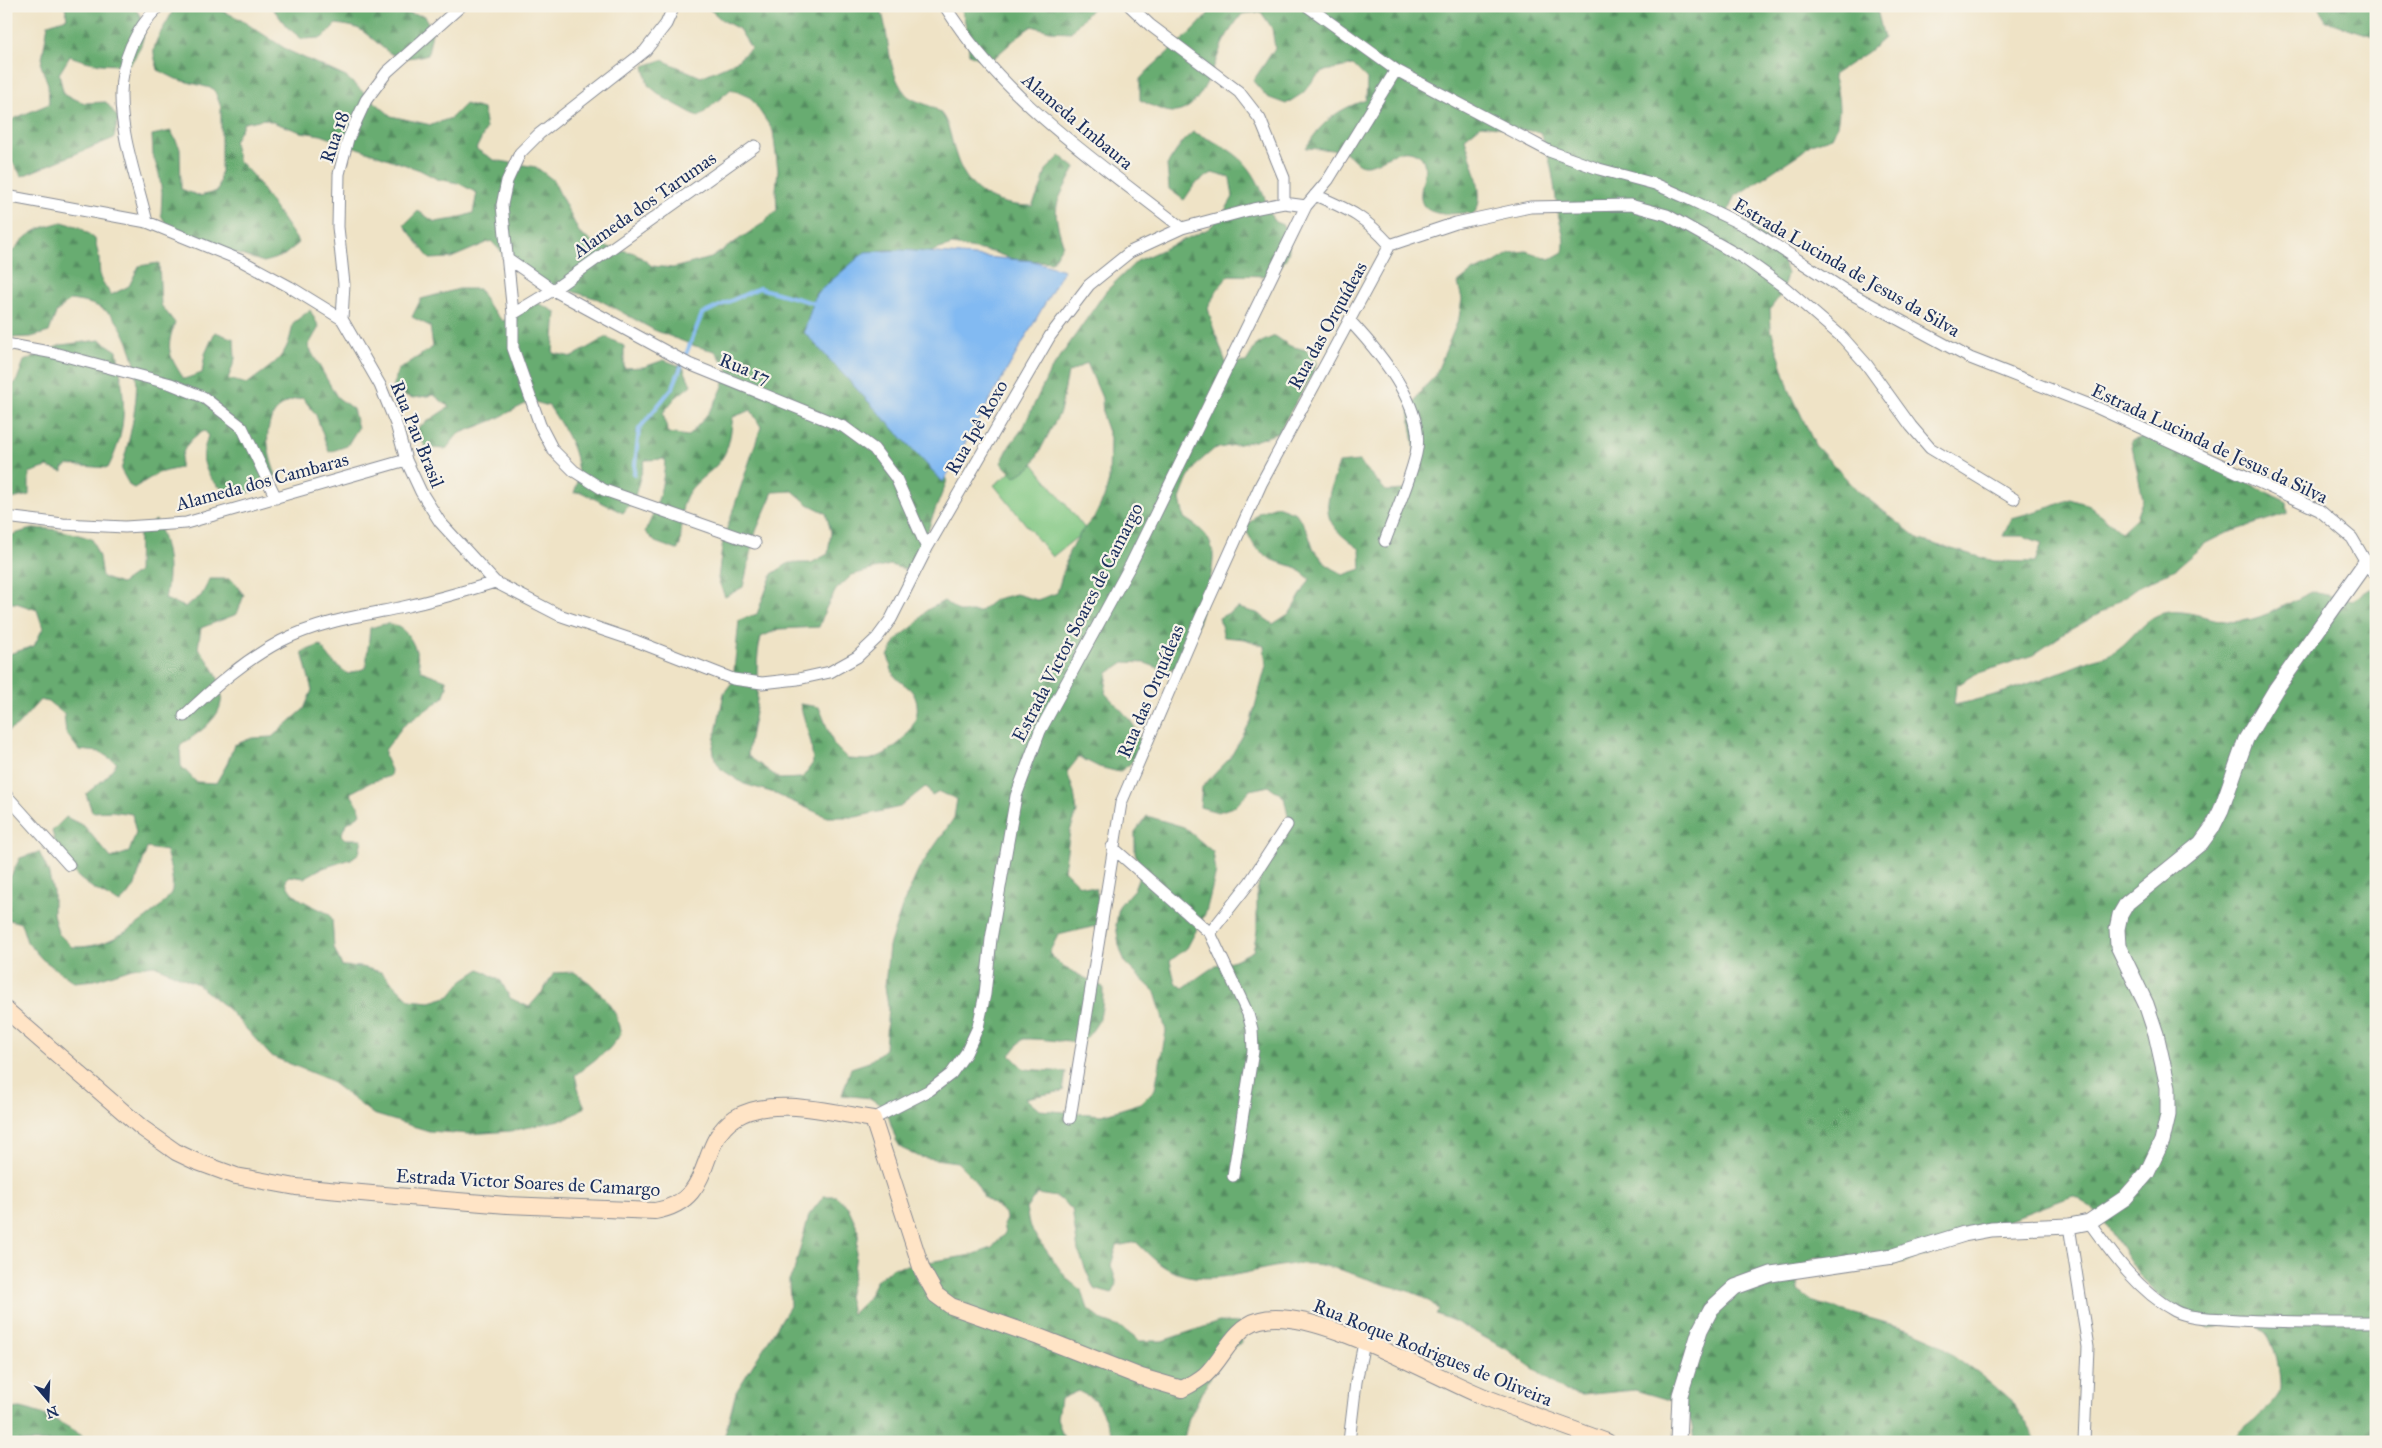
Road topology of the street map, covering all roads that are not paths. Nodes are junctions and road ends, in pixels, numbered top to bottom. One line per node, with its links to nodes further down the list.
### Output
1 (159, 6): 13 (street)
2 (461, 6): 19 (street, Rua 18)
3 (674, 6): 16 (street)
4 (945, 6): 14 (street, Alameda Imbaura)
5 (1130, 6): 11 (street)
6 (1307, 6): 7 (street, Estrada Lucinda de Jesus da Silva)
7 (1396, 70): 9 (street, Estrada Victor Soares de Camargo); 29 (street, Estrada Lucinda de Jesus da Silva)
8 (755, 146): 17 (street, Alameda dos Tarumas)
9 (1315, 195): 12 (street, Estrada Victor Soares de Camargo); 15 (street)
10 (6, 196): 13 (street, Rua Pau Brasil)
11 (1284, 203): 12 (street, Rua Ipê Roxo); 14 (street, Rua Ipê Roxo)
12 (1306, 206): 40 (street, Estrada Victor Soares de Camargo)
13 (147, 222): 19 (street, Rua Pau Brasil)
14 (1182, 228): 28 (street, Rua Ipê Roxo)
15 (1390, 245): 20 (street, Rua das Orquídeas); 24 (street)
16 (507, 258): 17 (street, Rua 17); 18 (street)
17 (553, 290): 18 (street, Alameda dos Tarumas); 28 (street, Rua 17)
18 (513, 314): 27 (street)
19 (342, 319): 22 (street, Rua Pau Brasil)
20 (1350, 321): 26 (street); 35 (street, Rua das Orquídeas)
21 (6, 344): 23 (street)
22 (406, 460): 23 (street, Alameda dos Cambaras); 30 (street, Rua Pau Brasil)
23 (276, 498): 25 (street, Alameda dos Cambaras)
24 (2014, 498)
25 (6, 517)
26 (1385, 541)
27 (755, 543)
28 (927, 548): 31 (street, Rua Ipê Roxo)
29 (2371, 567): 42 (street)
30 (495, 582): 31 (street, Rua Pau Brasil); 32 (street)
31 (830, 672)
32 (184, 716)
33 (6, 795): 36 (street)
34 (1287, 825): 37 (street)
35 (1112, 847): 37 (street); 39 (street, Rua das Orquídeas)
36 (69, 865)
37 (1210, 933): 41 (street)
38 (6, 1010): 40 (main road, Estrada Victor Soares de Camargo)
39 (1070, 1118)
40 (873, 1119): 45 (main road, Rua Roque Rodrigues de Oliveira)
41 (1233, 1176)
42 (2089, 1222): 43 (street); 44 (street)
43 (2069, 1226): 48 (street); 49 (street)
44 (2376, 1322)
45 (1364, 1343): 46 (street); 47 (main road, Rua Roque Rodrigues de Oliveira)
46 (1349, 1442)
47 (1607, 1442)
48 (1678, 1442)
49 (2084, 1442)

